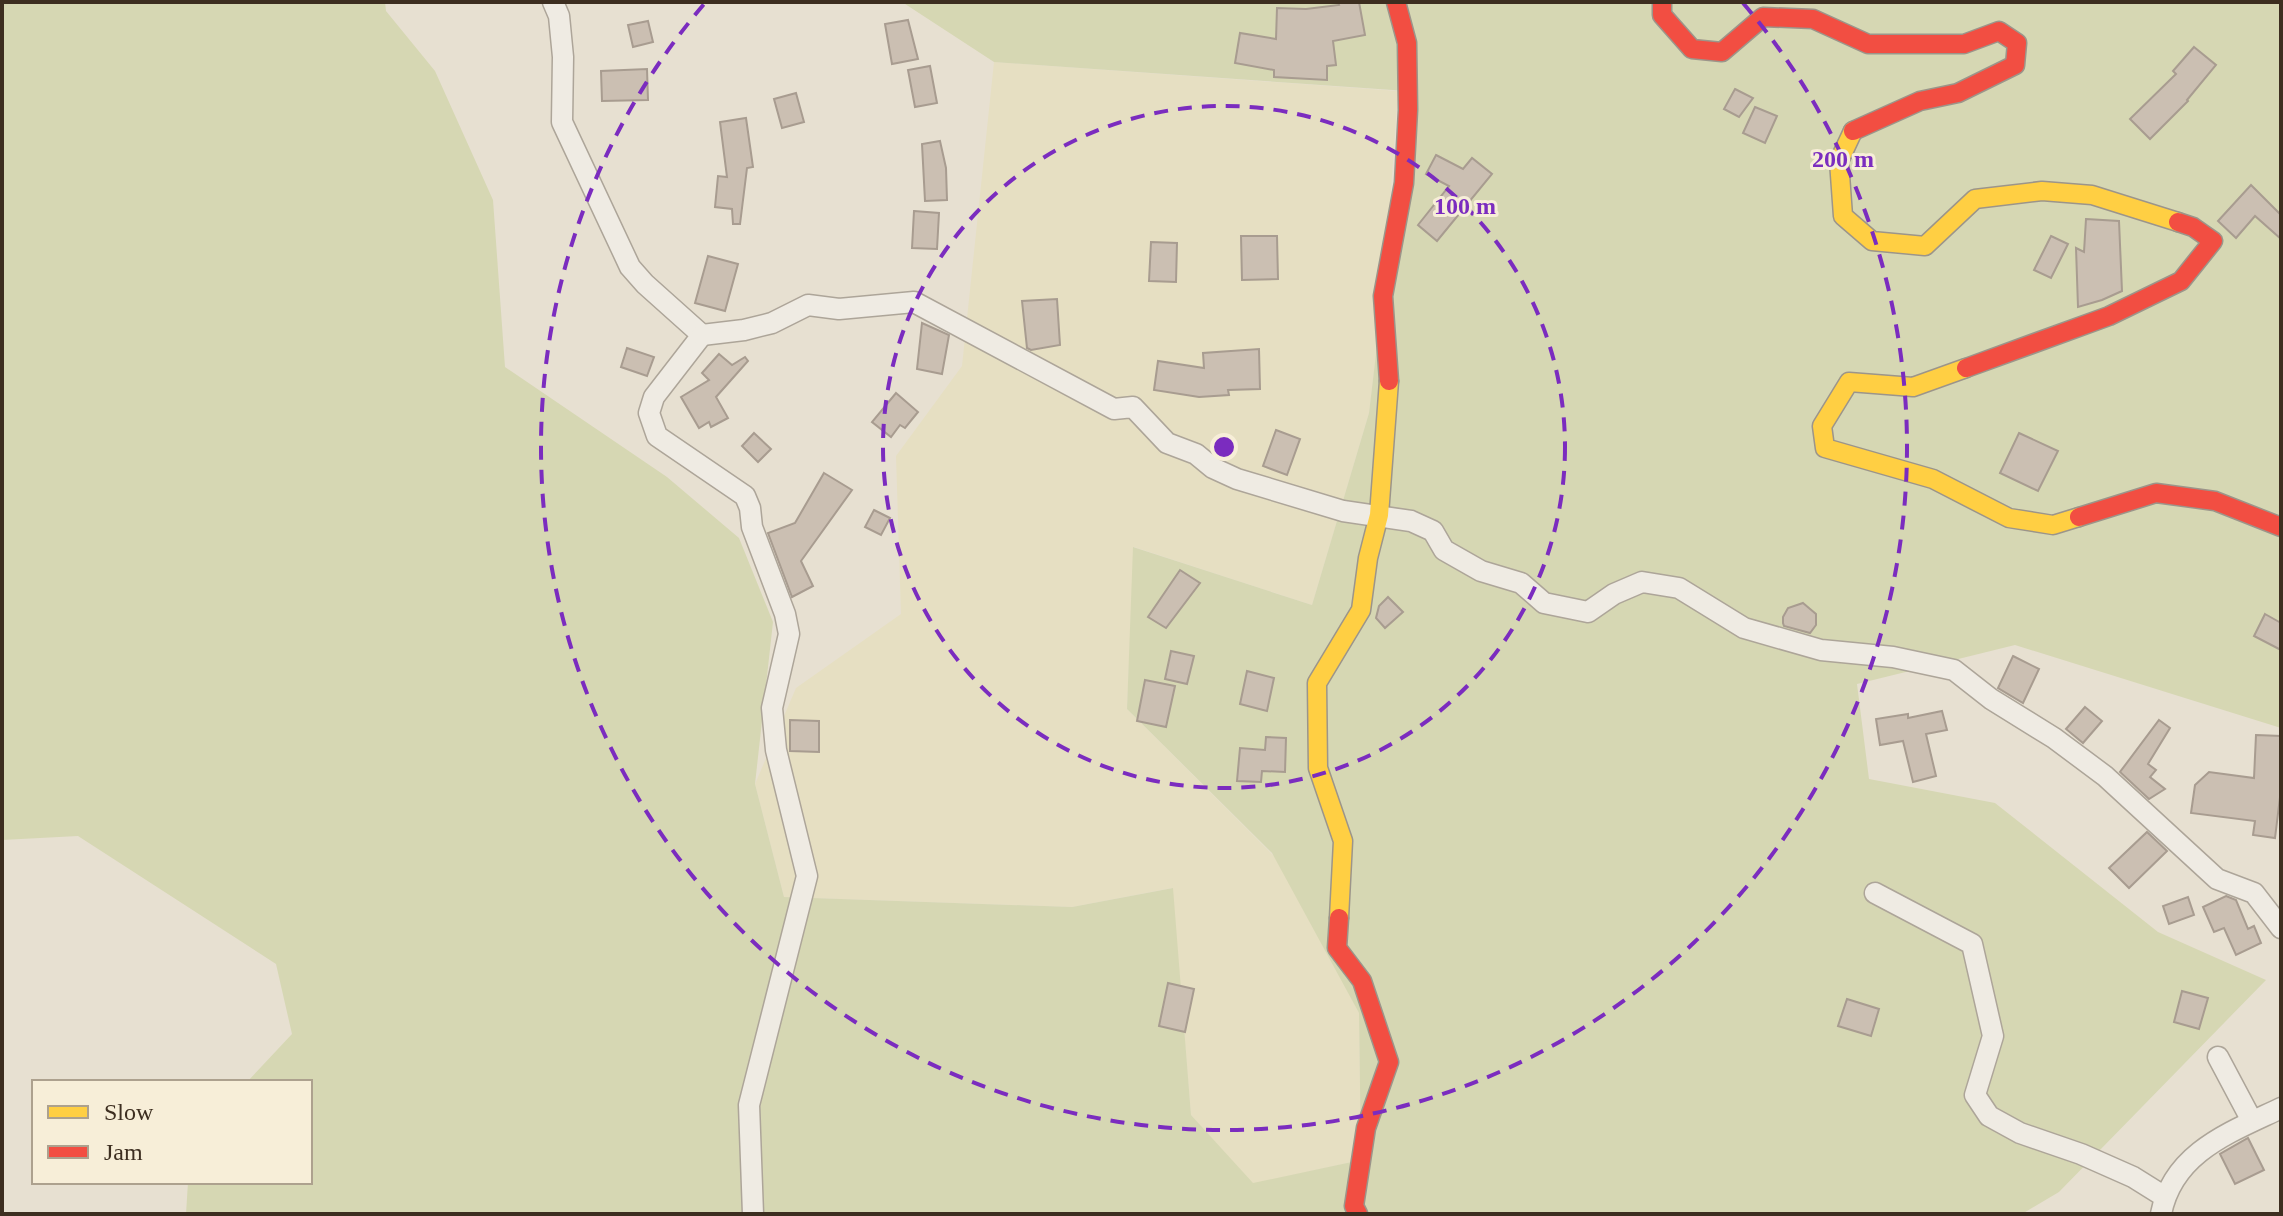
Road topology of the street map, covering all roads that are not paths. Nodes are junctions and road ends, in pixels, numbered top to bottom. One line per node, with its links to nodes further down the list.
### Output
1 (553, 2): 4 (street)
2 (1396, 2): 5 (street)
3 (1662, 2): 6 (street)
4 (702, 335): 5 (street); 13 (street)
5 (1379, 515): 8 (street); 14 (street)
6 (2281, 527)
7 (1875, 893): 12 (street)
8 (2281, 928)
9 (2218, 1057): 11 (street)
10 (2281, 1108): 11 (street)
11 (2252, 1121): 12 (street)
12 (2163, 1205)
13 (753, 1214)
14 (1358, 1214)

